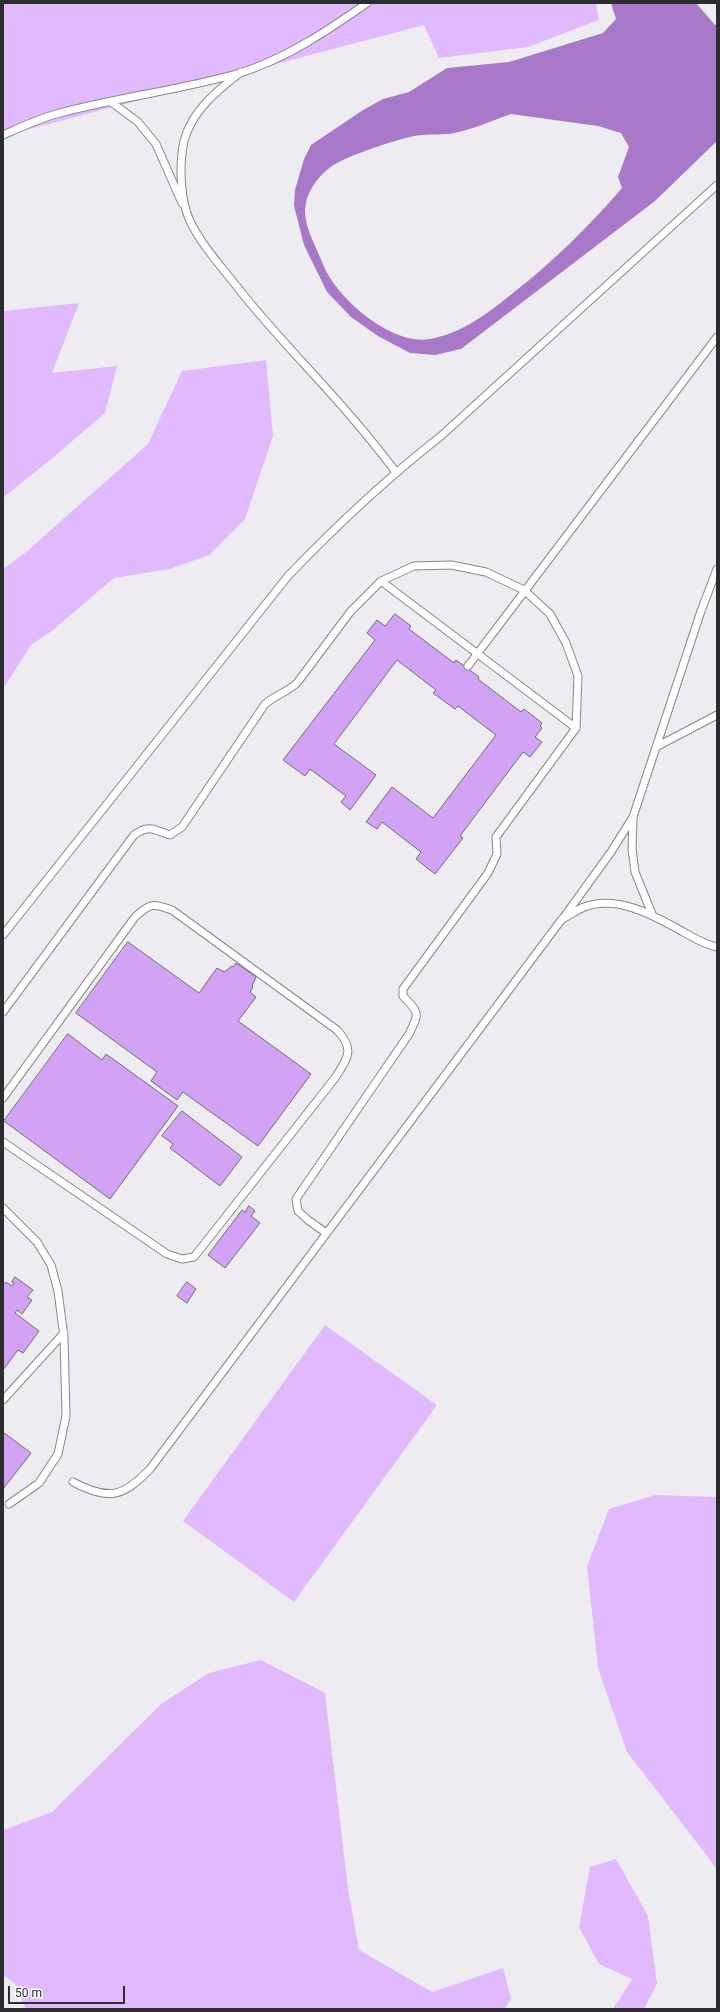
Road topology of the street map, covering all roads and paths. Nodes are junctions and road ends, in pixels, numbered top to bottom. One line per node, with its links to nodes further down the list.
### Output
1 (367, 3): 2 (lane)
2 (241, 72): 3 (lane); 6 (lane)
3 (111, 102): 4 (lane); 6 (lane)
4 (3, 135)
5 (717, 185): 8 (lane)
6 (190, 220): 8 (lane)
7 (717, 337): 11 (lane)
8 (396, 472): 20 (lane)
9 (717, 568): 16 (lane)
10 (381, 581): 11 (lane); 12 (lane); 22 (lane)
11 (524, 590): 12 (lane); 15 (lane)
12 (477, 653): 13 (lane); 15 (lane)
13 (468, 666)
14 (717, 715): 16 (lane)
15 (576, 728): 26 (lane)
16 (656, 747): 17 (lane)
17 (633, 817): 18 (lane); 19 (lane)
18 (652, 914): 19 (lane); 21 (lane)
19 (562, 919): 26 (lane)
20 (3, 935)
21 (717, 947)
22 (3, 1012)
23 (3, 1098): 24 (lane)
24 (3, 1142)
25 (3, 1208): 27 (lane)
26 (326, 1233): 29 (lane)
27 (64, 1333): 28 (lane); 30 (lane)
28 (3, 1400)
29 (73, 1482)
30 (9, 1504)

